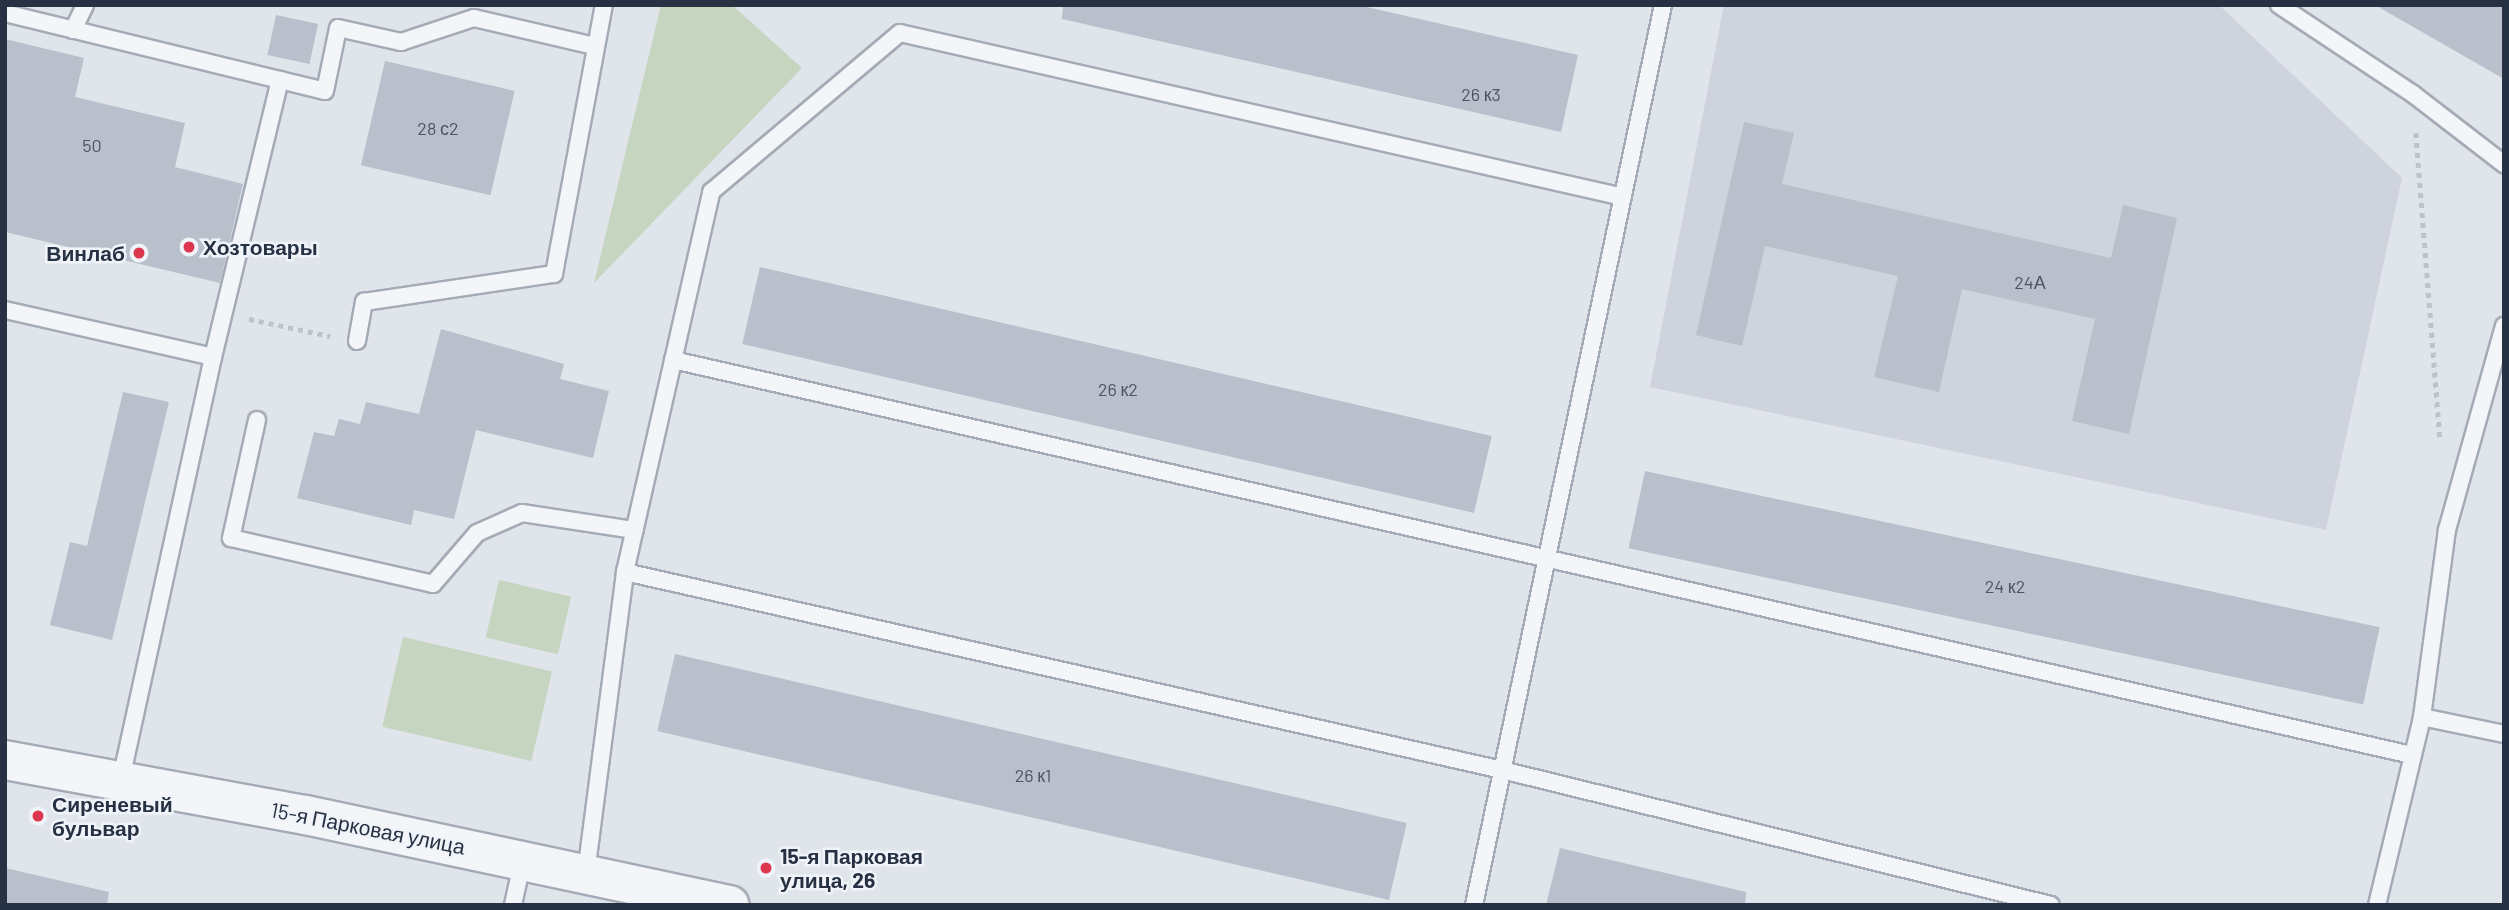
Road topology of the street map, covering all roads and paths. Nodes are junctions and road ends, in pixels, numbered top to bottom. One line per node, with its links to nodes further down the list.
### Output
1 (85, 5): 6 (lane)
2 (604, 5): 7 (lane)
3 (1663, 5): 11 (lane)
4 (2279, 5): 9 (lane)
5 (5, 13): 6 (lane)
6 (73, 30): 8 (lane)
7 (594, 46): 8 (lane); 15 (lane)
8 (280, 80): 13 (lane)
9 (2413, 94): 10 (lane); 19 (path)
10 (2504, 164)
11 (1623, 197): 17 (lane); 21 (lane)
12 (5, 310): 16 (lane)
13 (225, 314): 15 (path); 16 (lane)
14 (2504, 326): 23 (lane)
15 (357, 341)
16 (213, 357): 28 (lane)
17 (673, 360): 20 (lane); 21 (lane)
18 (257, 420): 20 (lane)
19 (2441, 448)
20 (635, 530): 22 (lane)
21 (1547, 556): 25 (lane); 27 (lane)
22 (625, 572): 27 (lane); 30 (lane)
23 (2422, 717): 24 (lane); 25 (lane)
24 (2504, 734)
25 (2412, 755): 35 (lane)
26 (5, 760): 28 (street, 15-я Парковая улица)
27 (1502, 770): 33 (lane); 34 (lane)
28 (120, 785): 29 (street, 15-я Парковая улица)
29 (523, 859): 30 (street, 15-я Парковая улица); 31 (lane)
30 (586, 873): 32 (street, 15-я Парковая улица)
31 (513, 905)
32 (730, 905)
33 (1474, 905)
34 (2051, 905)
35 (2377, 905)

